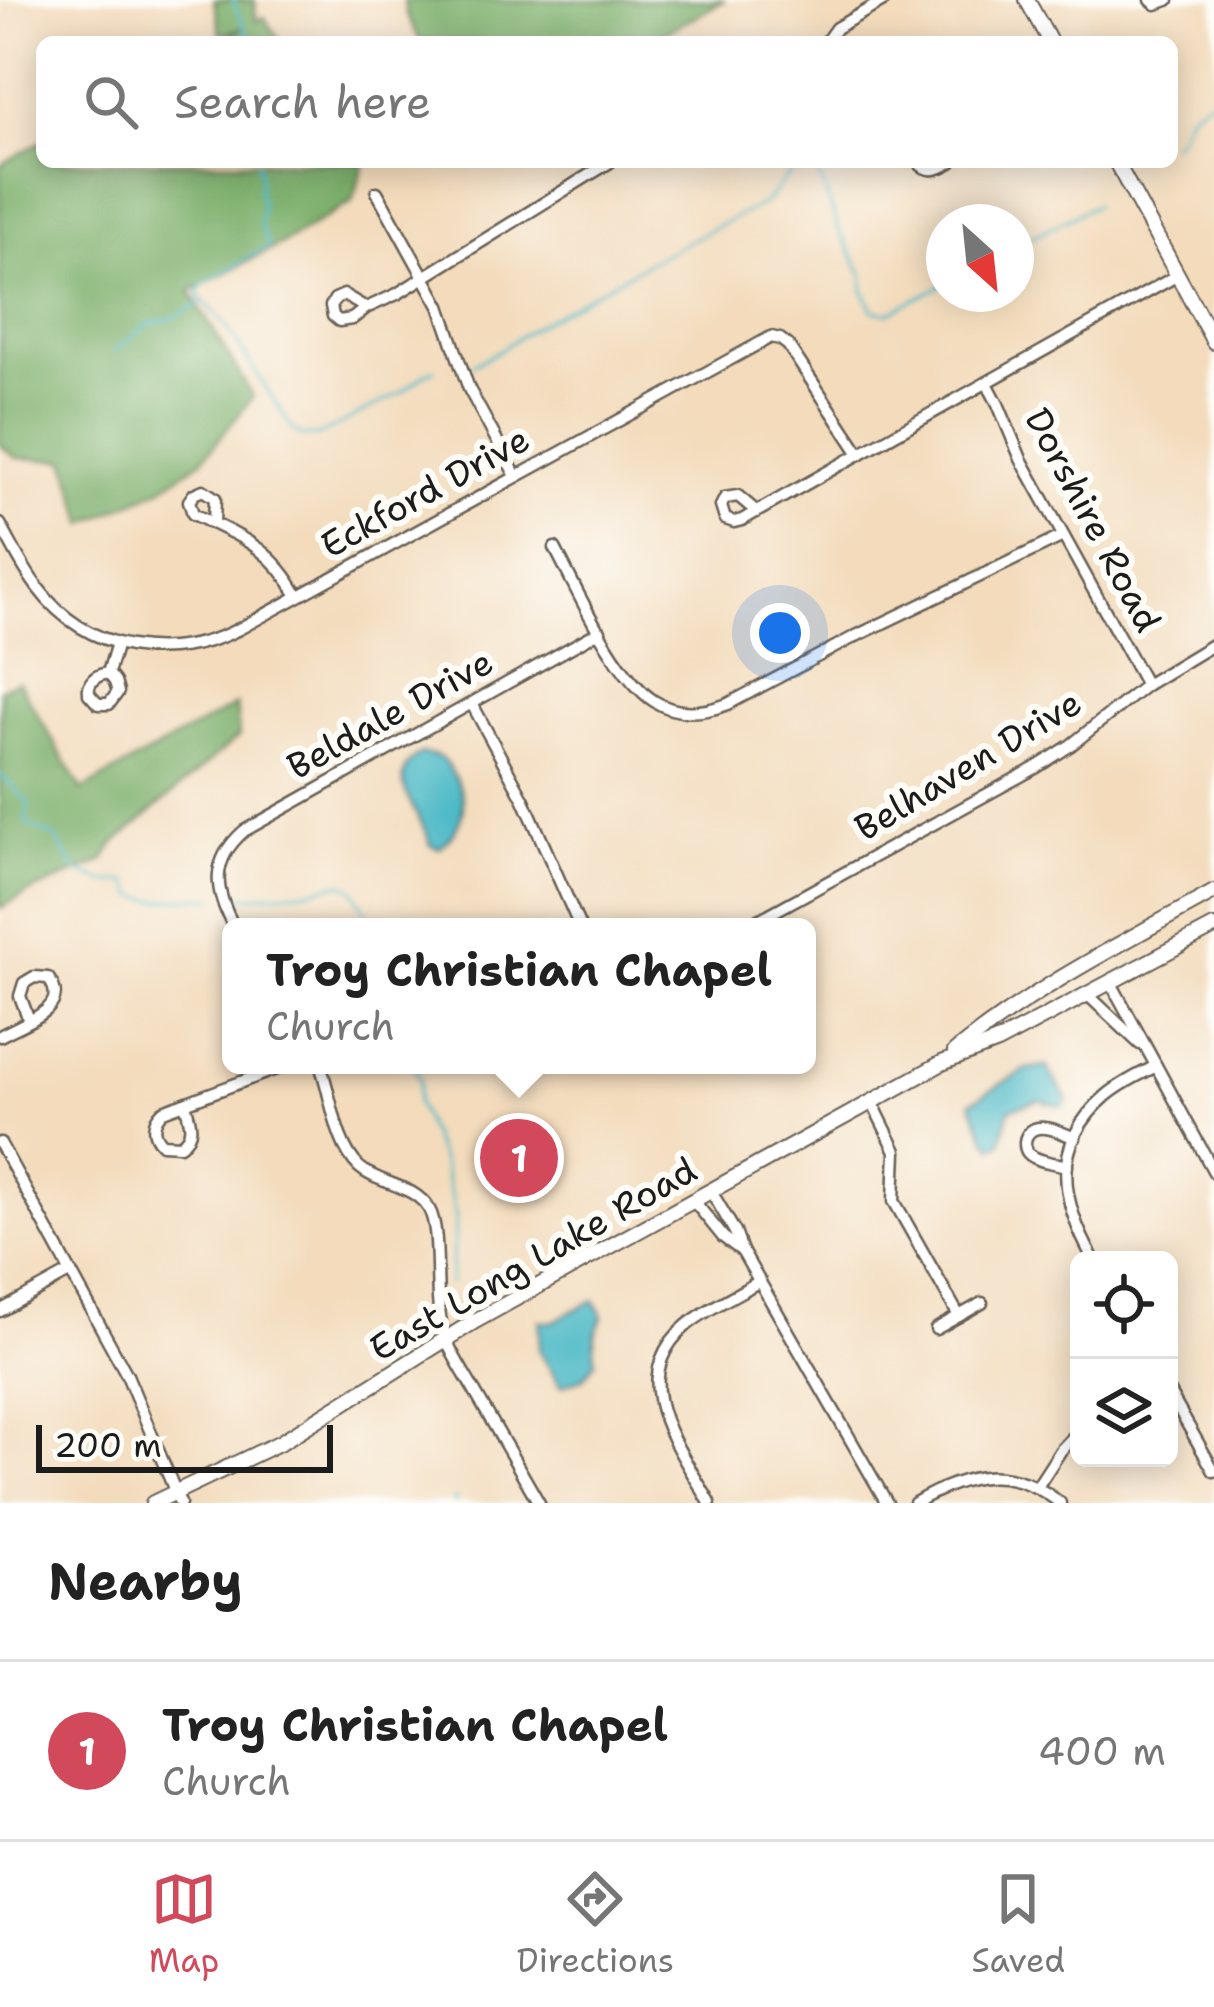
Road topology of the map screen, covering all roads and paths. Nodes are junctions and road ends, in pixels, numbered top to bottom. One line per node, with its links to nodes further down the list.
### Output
1 (885, 0): 3 (street)
2 (1027, 0): 4 (main road)
3 (830, 36)
4 (1048, 36)
5 (600, 168): 9 (street)
6 (1120, 168): 8 (main road)
7 (377, 192): 9 (street)
8 (1178, 275): 11 (main road); 12 (street)
9 (424, 278): 10 (street); 14 (street)
10 (366, 308)
11 (1214, 342)
12 (987, 383): 13 (street); 18 (street, Dorshire Road)
13 (860, 454): 14 (street, Eckford Drive); 15 (street)
14 (516, 476): 20 (street, Eckford Drive)
15 (757, 512)
16 (214, 522): 20 (street)
17 (0, 524): 22 (street, Eckford Drive)
18 (1063, 536): 21 (street); 25 (street, Dorshire Road)
19 (555, 548): 21 (street)
20 (298, 596): 22 (street, Eckford Drive)
21 (600, 631): 26 (street, Beldale Drive)
22 (117, 643): 24 (street)
23 (1214, 644): 25 (street, Belhaven Drive)
24 (108, 674)
25 (1146, 685): 30 (street, Belhaven Drive)
26 (472, 704): 28 (street, Beldale Drive); 29 (street)
27 (1214, 897): 32 (main road, East Long Lake Road); 33 (main road)
28 (231, 918)
29 (576, 918)
30 (762, 918)
31 (1214, 927): 33 (main road, East Long Lake Road)
32 (1110, 951): 36 (main road); 40 (main road, East Long Lake Road)
33 (1162, 953): 34 (main road, East Long Lake Road)
34 (1112, 983): 35 (main road, East Long Lake Road); 39 (street)
35 (1088, 995): 36 (main road, East Long Lake Road); 39 (street)
36 (1050, 1015): 40 (main road, East Long Lake Road)
37 (29, 1020): 38 (street)
38 (0, 1036)
39 (1153, 1061): 45 (street); 48 (street)
40 (942, 1063): 43 (main road, East Long Lake Road)
41 (263, 1074): 44 (street)
42 (323, 1074): 59 (street)
43 (872, 1102): 49 (main road, East Long Lake Road); 57 (street)
44 (185, 1104)
45 (1076, 1138): 47 (street); 47 (street)
46 (0, 1143): 53 (street)
47 (1067, 1166): 52 (street)
48 (1214, 1172)
49 (711, 1191): 50 (main road, East Long Lake Road); 51 (street)
50 (693, 1200): 51 (street); 59 (main road, East Long Lake Road)
51 (742, 1251): 54 (street)
52 (1090, 1251)
53 (71, 1271): 56 (street); 64 (street)
54 (760, 1281): 67 (street); 68 (street)
55 (982, 1303): 57 (street)
56 (0, 1311)
57 (959, 1316): 58 (street)
58 (936, 1329)
59 (446, 1339): 64 (main road, East Long Lake Road); 66 (street)
60 (1178, 1408): 62 (street)
61 (1070, 1440): 63 (street)
62 (1214, 1470)
63 (1037, 1487): 69 (street); 70 (street)
64 (178, 1498): 65 (main road, East Long Lake Road)
65 (153, 1503)
66 (539, 1503)
67 (710, 1503)
68 (886, 1503)
69 (915, 1503)
70 (1060, 1503)

